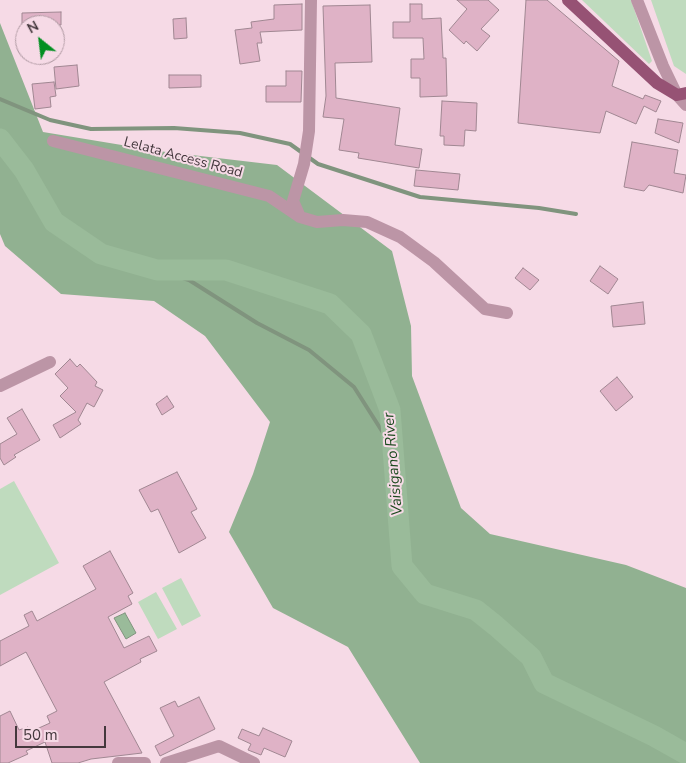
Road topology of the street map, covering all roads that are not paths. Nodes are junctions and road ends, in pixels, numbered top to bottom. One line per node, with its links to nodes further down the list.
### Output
1 (311, 0): 7 (street)
2 (568, 0): 4 (main road)
3 (638, 0): 4 (street)
4 (681, 94): 5 (street)
5 (686, 105)
6 (53, 141): 7 (street, Lelata Access Road)
7 (300, 218): 8 (street, Lelata Access Road)
8 (507, 314)
9 (50, 362): 10 (street)
10 (0, 386)
11 (118, 763): 12 (street)
12 (145, 763)
13 (166, 763): 14 (street)
14 (254, 763)

